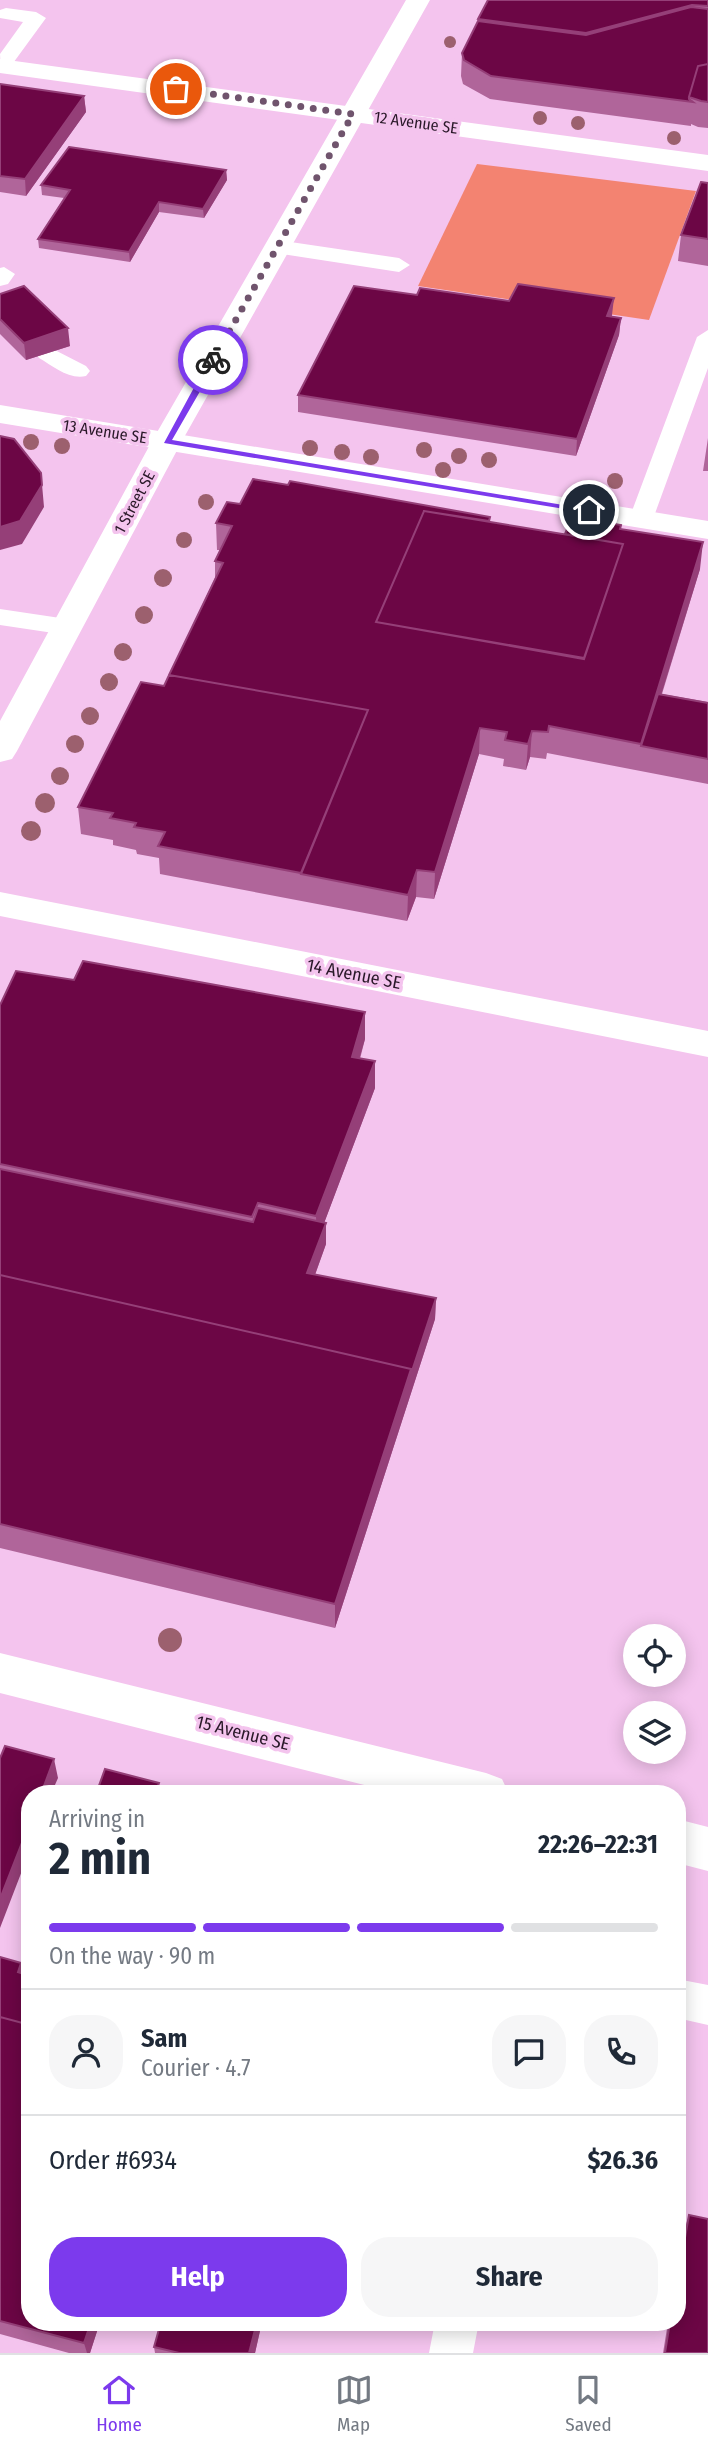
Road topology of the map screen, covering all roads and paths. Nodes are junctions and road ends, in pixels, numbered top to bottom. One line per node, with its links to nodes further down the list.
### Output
1 (418, 0): 4 (main road, 1 Street SE)
2 (6, 14): 3 (lane)
3 (0, 66): 4 (main road, 12 Avenue SE)
4 (353, 114): 5 (main road, 12 Avenue SE); 6 (main road, 1 Street SE)
5 (708, 163)
6 (277, 247): 7 (lane); 12 (main road, 1 Street SE)
7 (399, 265)
8 (708, 337): 13 (lane)
9 (47, 353): 10 (lane)
10 (78, 371)
11 (0, 414): 12 (main road, 13 Avenue SE)
12 (167, 441): 13 (main road, 13 Avenue SE); 16 (main road, 1 Street SE)
13 (641, 519): 14 (main road, 13 Avenue SE)
14 (708, 530)
15 (0, 617): 16 (lane)
16 (67, 627): 17 (main road, 1 Street SE)
17 (0, 751)
18 (0, 904): 19 (main road, 14 Avenue SE)
19 (708, 1044)
20 (0, 1673): 21 (main road, 15 Avenue SE)
21 (450, 1785)
22 (686, 1843): 23 (main road)
23 (708, 1849)
24 (686, 2000): 25 (lane)
25 (708, 2005)
26 (455, 2331): 27 (lane)
27 (451, 2353)

